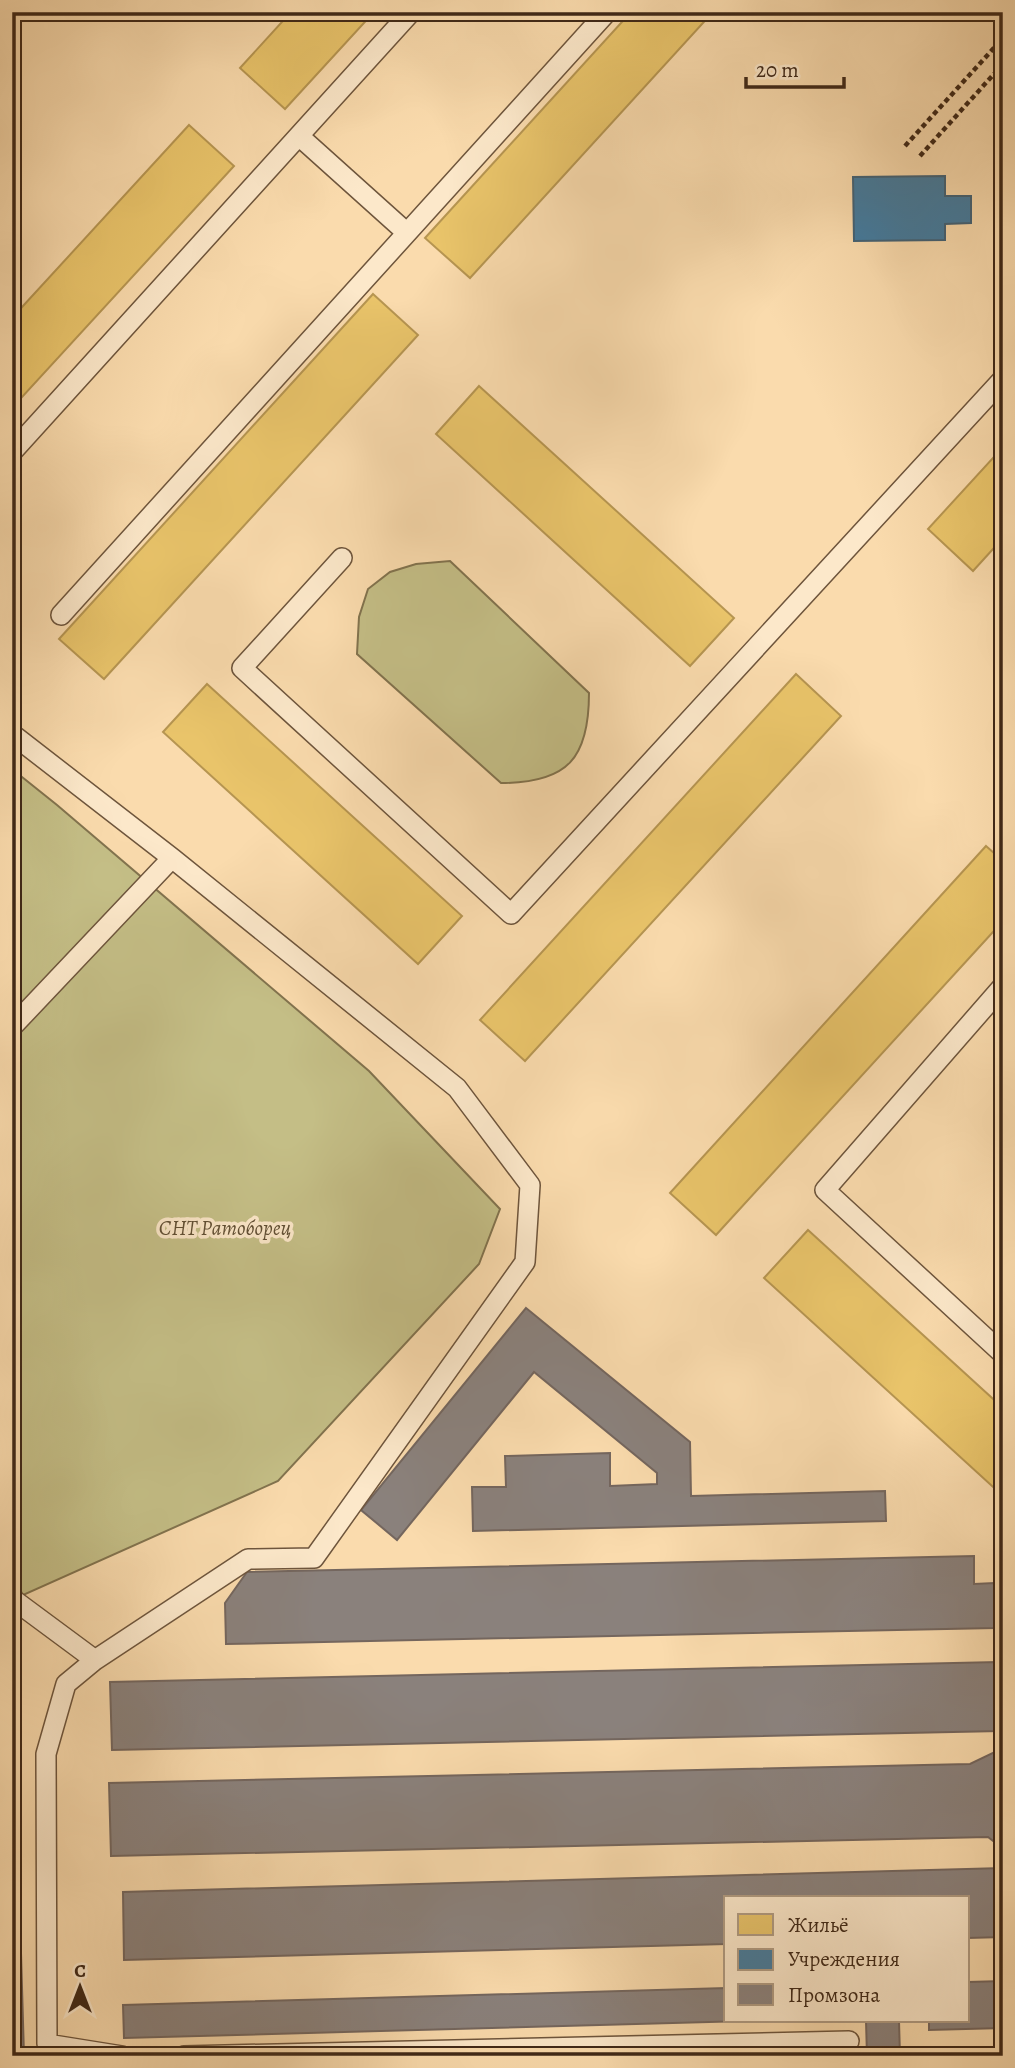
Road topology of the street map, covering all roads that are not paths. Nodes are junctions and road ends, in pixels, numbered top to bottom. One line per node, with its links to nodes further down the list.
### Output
1 (411, 12): 3 (lane)
2 (607, 12): 4 (lane)
3 (299, 136): 4 (lane); 6 (lane)
4 (407, 233): 8 (lane)
5 (1003, 379): 7 (lane)
6 (12, 452)
7 (342, 558)
8 (61, 615)
9 (12, 734): 10 (lane)
10 (172, 858): 12 (lane); 15 (lane)
11 (1003, 986): 13 (lane)
12 (12, 1027)
13 (1003, 1354)
14 (12, 1596): 15 (lane)
15 (95, 1660): 17 (lane)
16 (849, 2040): 18 (lane)
17 (122, 2056)
18 (184, 2056)

